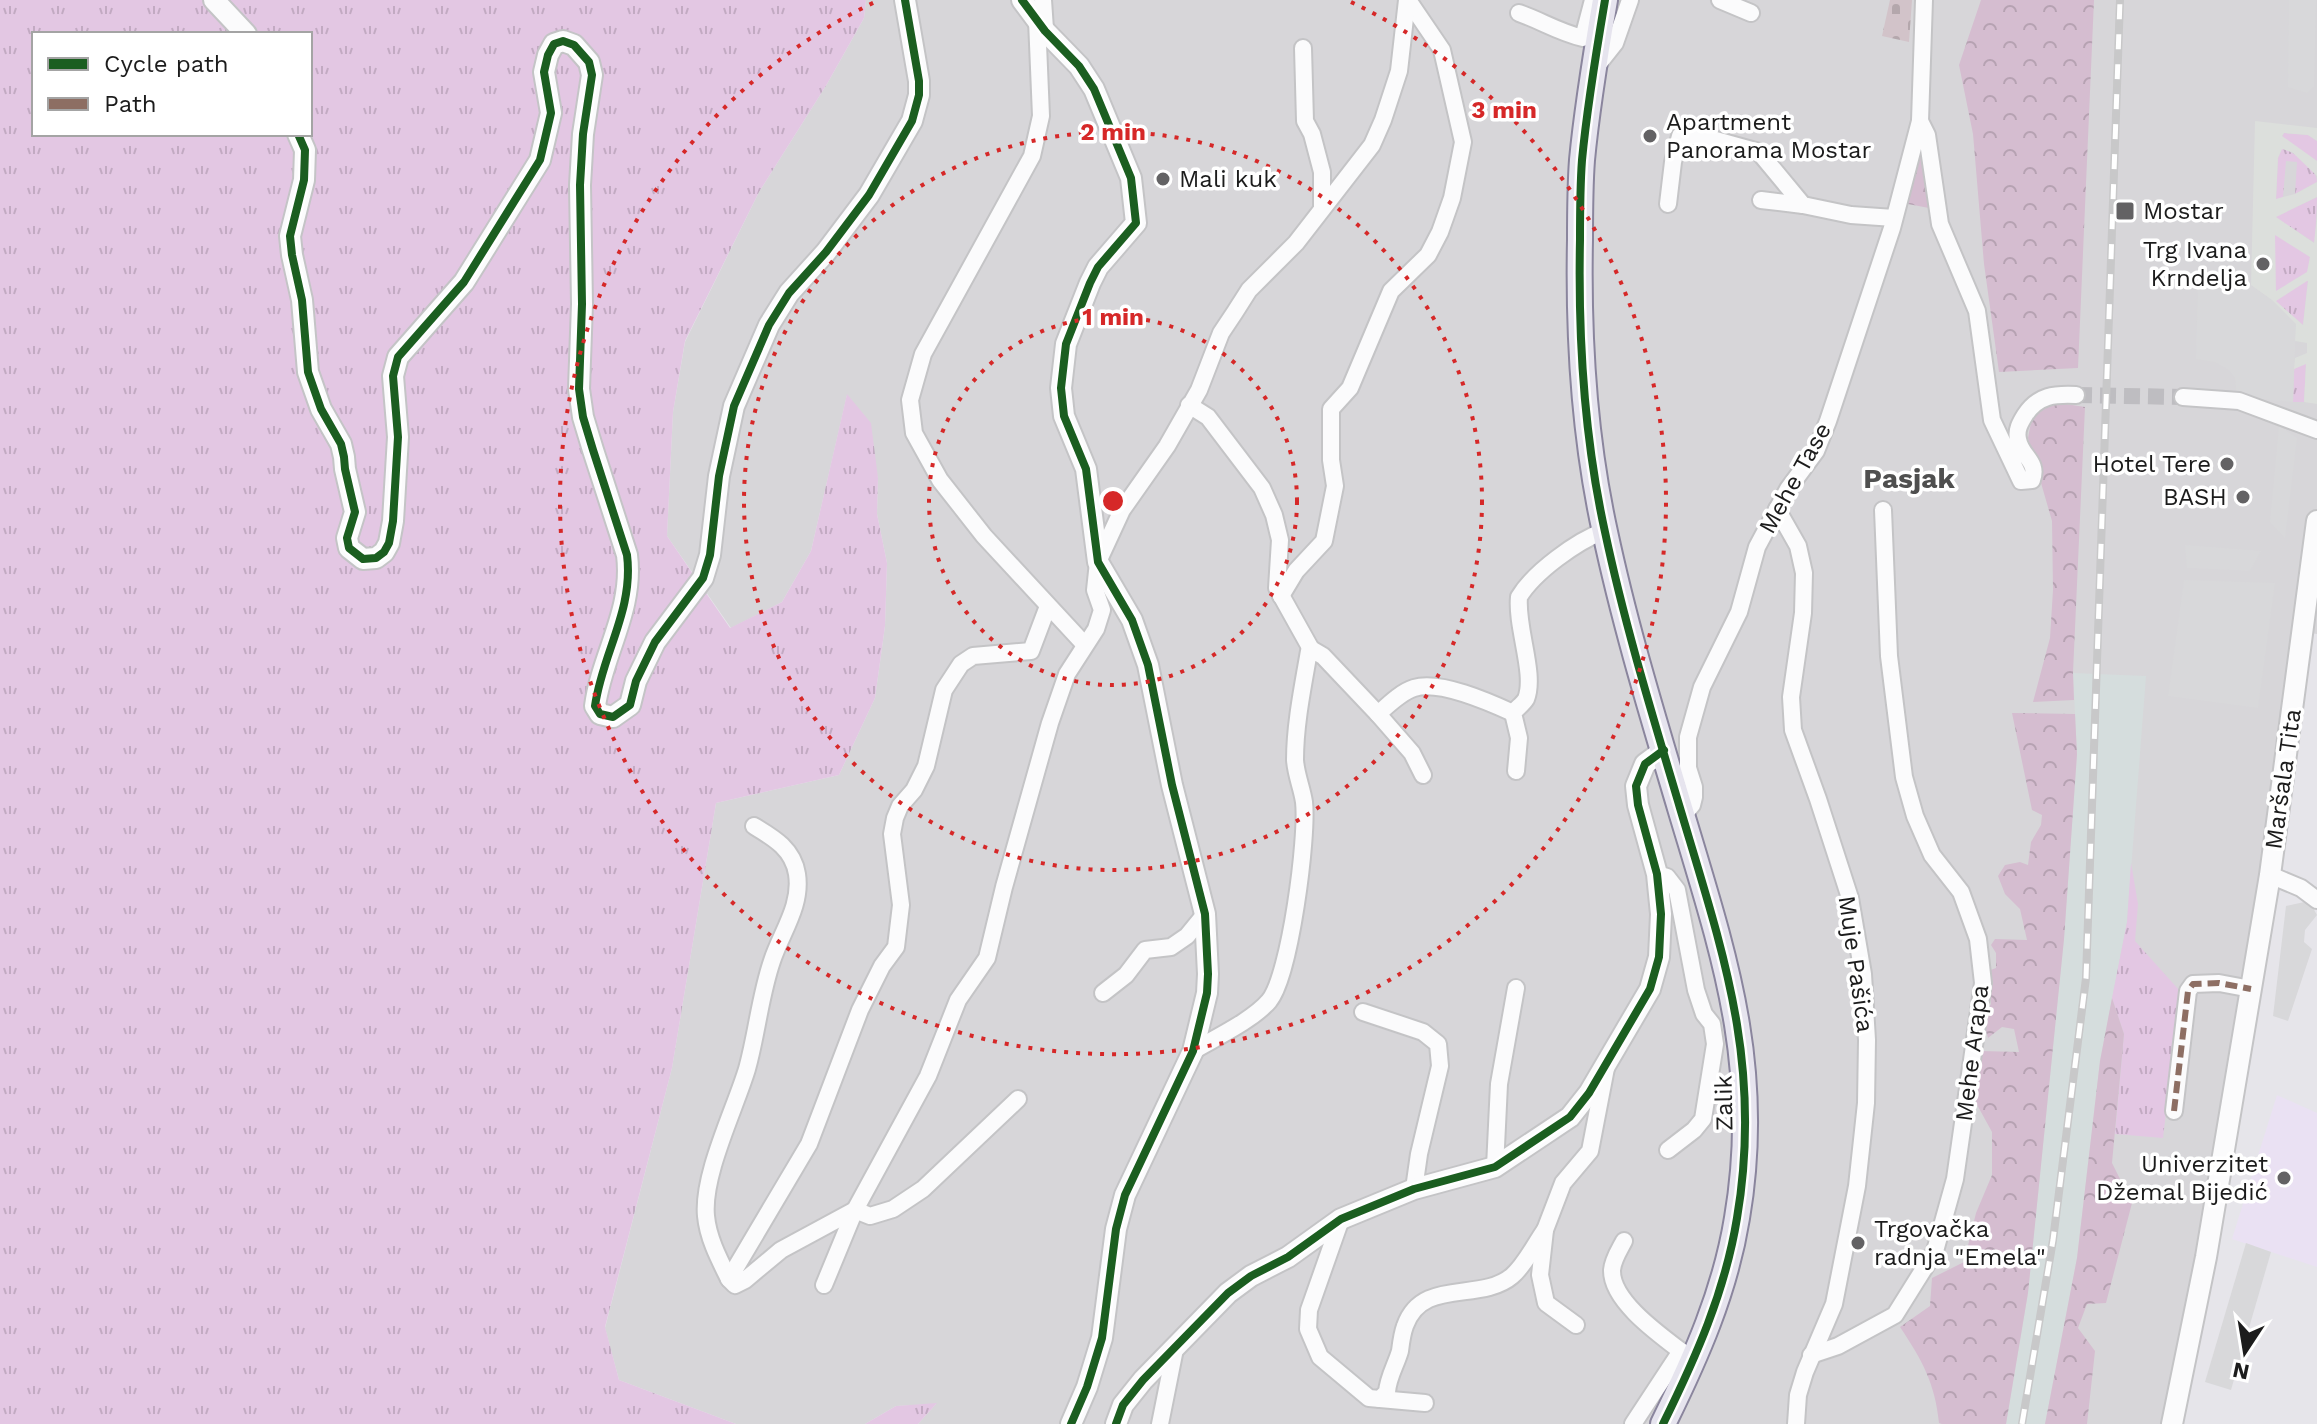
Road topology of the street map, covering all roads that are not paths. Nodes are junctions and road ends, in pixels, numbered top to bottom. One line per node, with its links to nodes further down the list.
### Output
1 (214, 0): 14 (street)
2 (905, 0): 18 (street)
3 (1022, 0): 13 (street)
4 (1043, 0): 13 (street)
5 (1408, 0): 22 (street); 33 (street)
6 (1593, 0): 11 (street)
7 (1605, 0): 16 (main road, Zalik)
8 (1630, 0): 16 (street)
9 (1720, 0): 12 (street)
10 (1924, 0): 17 (street)
11 (1519, 13)
12 (1751, 13)
13 (1041, 26): 32 (street); 34 (street)
14 (244, 32)
15 (1303, 48): 22 (street)
16 (1595, 68): 31 (main road, Zalik)
17 (1920, 121): 23 (street, Mehe Tase); 24 (street)
18 (299, 136)
19 (1761, 200): 21 (street)
20 (1668, 204): 21 (street)
21 (1803, 205): 23 (street)
22 (1322, 207): 26 (street)
23 (1893, 223): 28 (street, Mehe Tase)
24 (2076, 395)
25 (2183, 397): 27 (street)
26 (1189, 405): 32 (street); 33 (street)
27 (2317, 430)
28 (1777, 509): 44 (street, Mehe Tase); 69 (street, Muje Pašića)
29 (1883, 510): 69 (street, Mehe Arapa)
30 (2317, 521): 47 (street, Maršala Tita)
31 (1604, 531): 37 (street); 39 (main road, Zalik)
32 (1098, 562): 35 (street); 49 (street)
33 (1281, 596): 36 (street)
34 (1048, 606): 35 (street); 65 (street)
35 (1085, 645): 61 (street)
36 (1311, 649): 38 (street); 54 (street)
37 (1513, 713): 38 (street); 40 (street)
38 (1378, 714): 41 (street)
39 (1664, 750): 42 (main road, Zalik); 43 (street)
40 (1516, 771)
41 (1423, 775)
42 (1671, 776): 43 (street); 44 (main road, Zalik)
43 (1638, 805): 46 (street)
44 (1683, 816): 70 (main road, Zalik)
45 (754, 826): 65 (street)
46 (1657, 874): 55 (street); 58 (street)
47 (2270, 875): 48 (street); 51 (street, Maršala Tita)
48 (2317, 900)
49 (1205, 914): 52 (street); 54 (street)
50 (1516, 988): 59 (street)
51 (2251, 989): 57 (street); 79 (street, Maršala Tita)
52 (1103, 993)
53 (1363, 1012): 60 (street)
54 (1193, 1051): 73 (street)
55 (1607, 1063): 59 (street); 63 (street)
56 (1018, 1099): 61 (street)
57 (2174, 1111)
58 (1668, 1150)
59 (1495, 1167): 60 (street)
60 (1414, 1189): 62 (street)
61 (855, 1210): 65 (street); 66 (street)
62 (1341, 1219): 68 (street); 71 (street)
63 (1545, 1230): 67 (street); 71 (street)
64 (1624, 1241): 70 (street)
65 (729, 1279)
66 (824, 1285)
67 (1576, 1325)
68 (1175, 1349): 74 (street); 75 (street)
69 (1811, 1355): 78 (street, Muje Pašića)
70 (1688, 1356): 76 (street); 77 (main road, Zalik)
71 (1380, 1399): 72 (street)
72 (1425, 1403)
73 (1071, 1424)
74 (1116, 1424)
75 (1160, 1424)
76 (1633, 1424)
77 (1663, 1424)
78 (1796, 1424)
79 (2172, 1424)

